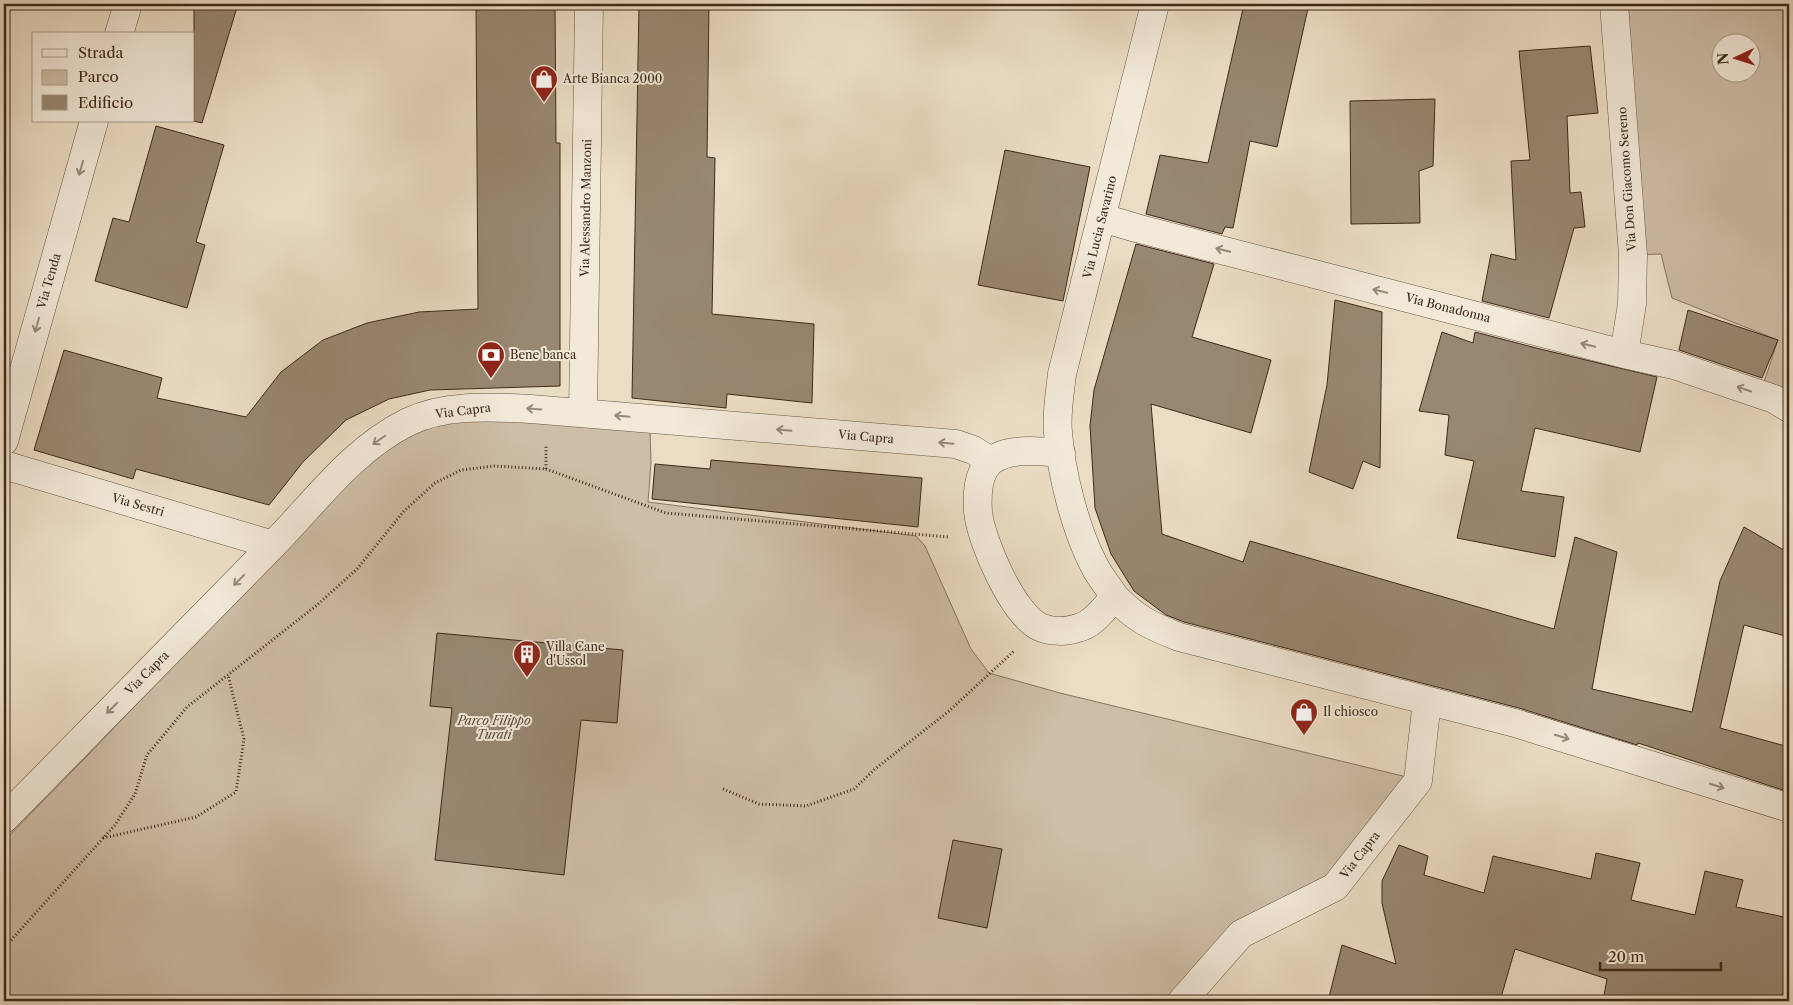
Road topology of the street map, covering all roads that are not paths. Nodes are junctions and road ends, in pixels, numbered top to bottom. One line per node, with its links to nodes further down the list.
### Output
1 (128, 4): 5 (street)
2 (589, 4): 10 (street, Via Alessandro Manzoni)
3 (1155, 4): 7 (street, Via Lucia Savarino)
4 (1614, 4): 8 (street, Via Don Giacomo Sereno)
5 (120, 32)
6 (94, 122): 11 (street, Via Tenda, one-way to 11)
7 (1103, 218): 8 (street, Via Bonadonna, one-way to 7); 12 (street, Via Lucia Savarino)
8 (1624, 354): 9 (street, Via Bonadonna, one-way to 8)
9 (1789, 408)
10 (583, 413): 13 (street, Via Capra, one-way to 10); 15 (street, Via Capra, one-way to 15)
11 (4, 441)
12 (1061, 452): 13 (street); 16 (street, Via Lucia Savarino)
13 (991, 461): 16 (street)
14 (4, 465): 15 (street, Via Sestri)
15 (273, 545): 19 (street, Via Capra, one-way to 19)
16 (1115, 597): 17 (street)
17 (1428, 701): 18 (street, one-way to 18); 20 (street, Via Capra)
18 (1789, 808)
19 (4, 818)
20 (1182, 1001)

